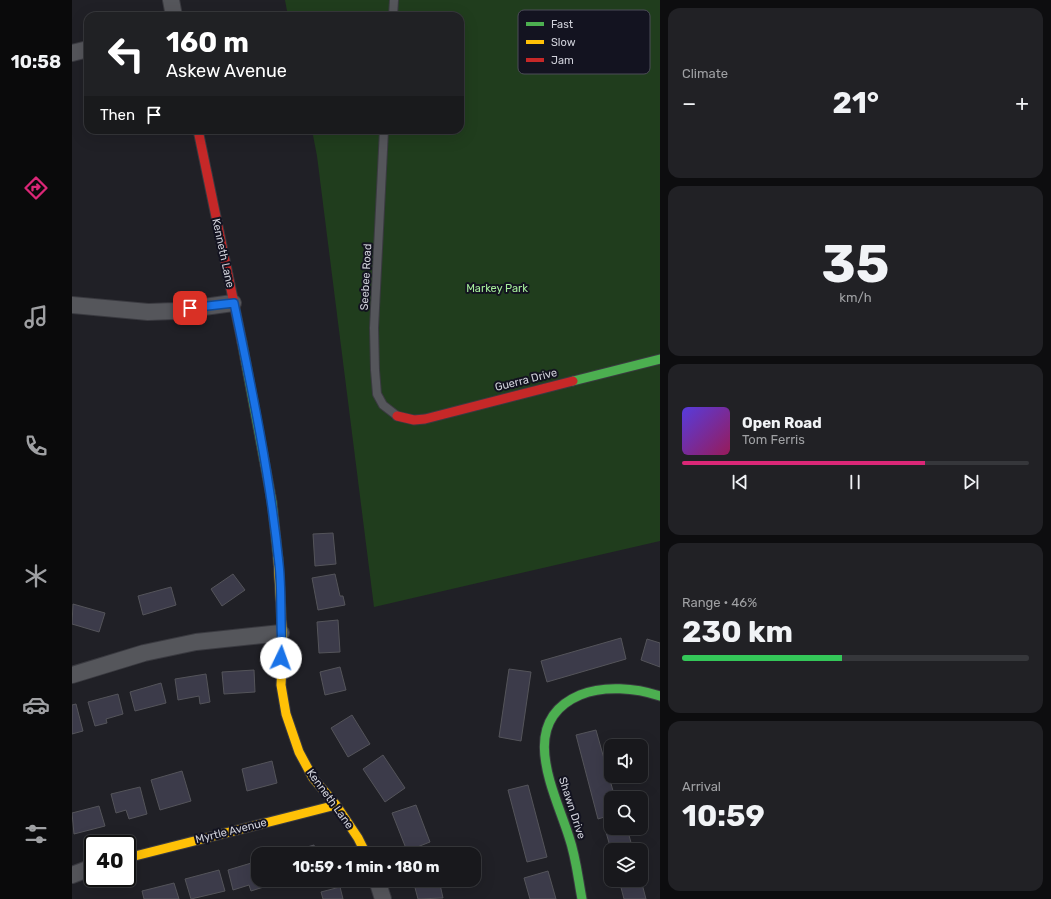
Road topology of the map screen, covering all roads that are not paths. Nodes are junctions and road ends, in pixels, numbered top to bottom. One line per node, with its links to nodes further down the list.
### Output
1 (171, 0): 3 (street)
2 (394, 0): 4 (lane)
3 (173, 12)
4 (393, 12)
5 (84, 50): 6 (street)
6 (72, 53)
7 (199, 134): 9 (street, Kenneth Lane)
8 (384, 134): 12 (lane, Seebee Road)
9 (234, 303): 10 (street); 13 (street, Kenneth Lane)
10 (72, 305)
11 (660, 359): 12 (street, Guerra Drive)
12 (397, 416)
13 (281, 633): 14 (street); 16 (street, Kenneth Lane)
14 (72, 675)
15 (660, 696): 23 (street, Shawn Drive)
16 (336, 805): 17 (street, Kenneth Lane); 18 (street, Myrtle Avenue)
17 (362, 847)
18 (136, 856)
19 (84, 870): 20 (street)
20 (72, 875)
21 (379, 887): 22 (street)
22 (383, 899)
23 (582, 899)

